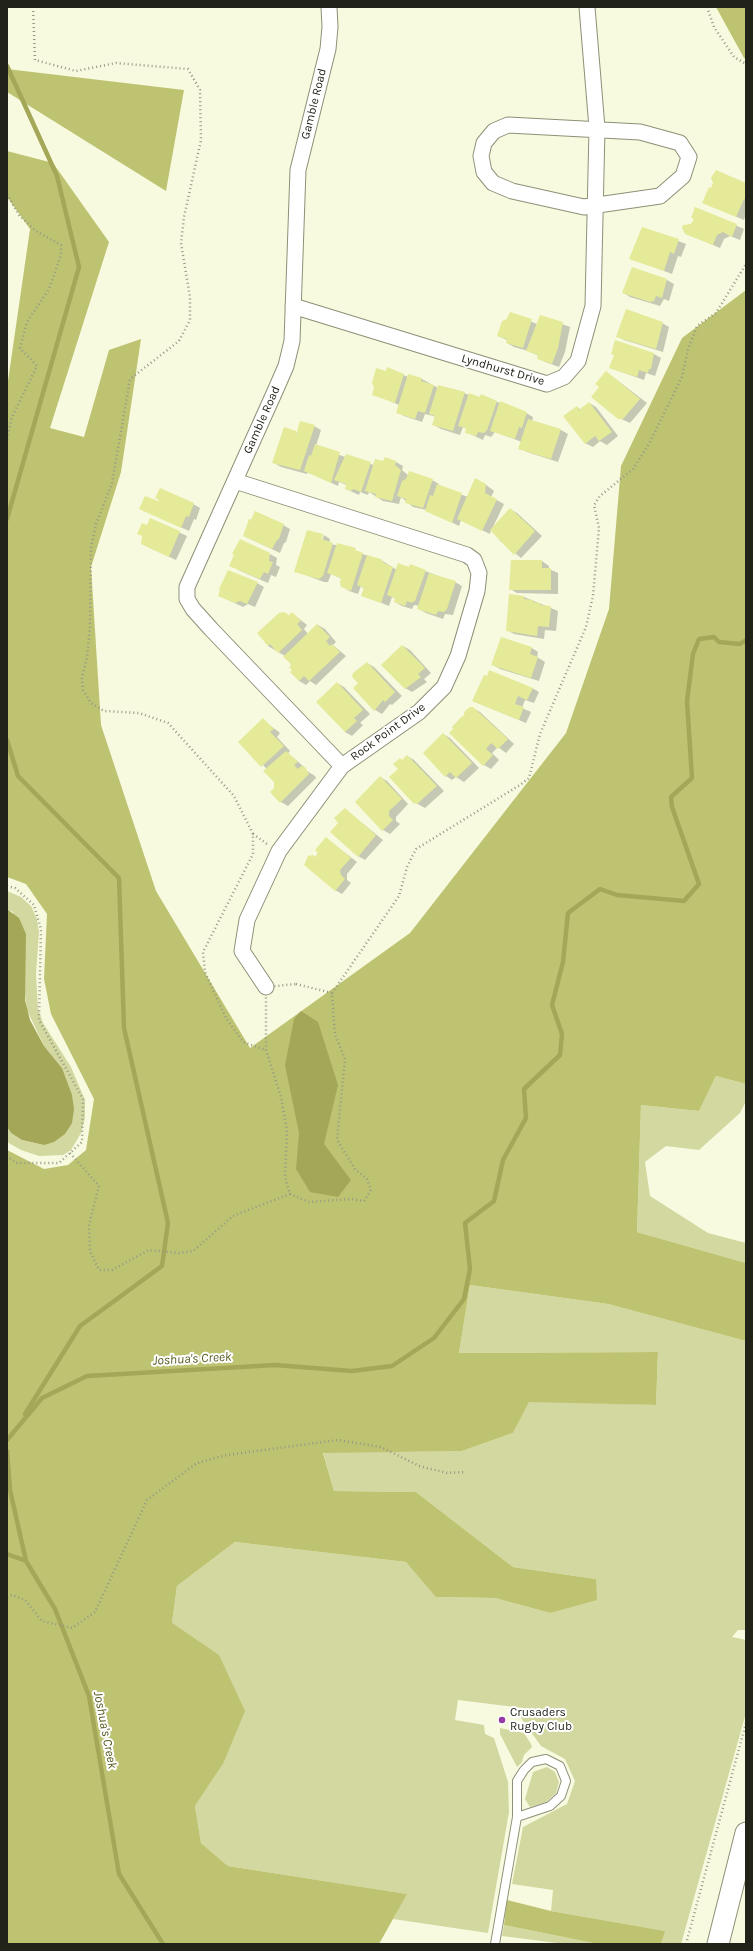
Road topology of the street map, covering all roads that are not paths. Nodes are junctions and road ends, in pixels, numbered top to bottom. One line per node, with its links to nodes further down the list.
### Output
1 (329, 7): 5 (street, Gamble Road)
2 (587, 7): 3 (street, Lyndhurst Drive)
3 (597, 128): 4 (street, Lyndhurst Drive); 4 (street); 4 (street)
4 (596, 204): 5 (street, Lyndhurst Drive)
5 (293, 306): 6 (street, Gamble Road)
6 (235, 480): 7 (street, Gamble Road); 7 (street, Rock Point Drive)
7 (342, 766): 8 (street, Rock Point Drive)
8 (266, 987)
9 (517, 1817): 9 (lane); 11 (lane)
10 (746, 1833): 12 (main road)
11 (495, 1944)
12 (718, 1944)

